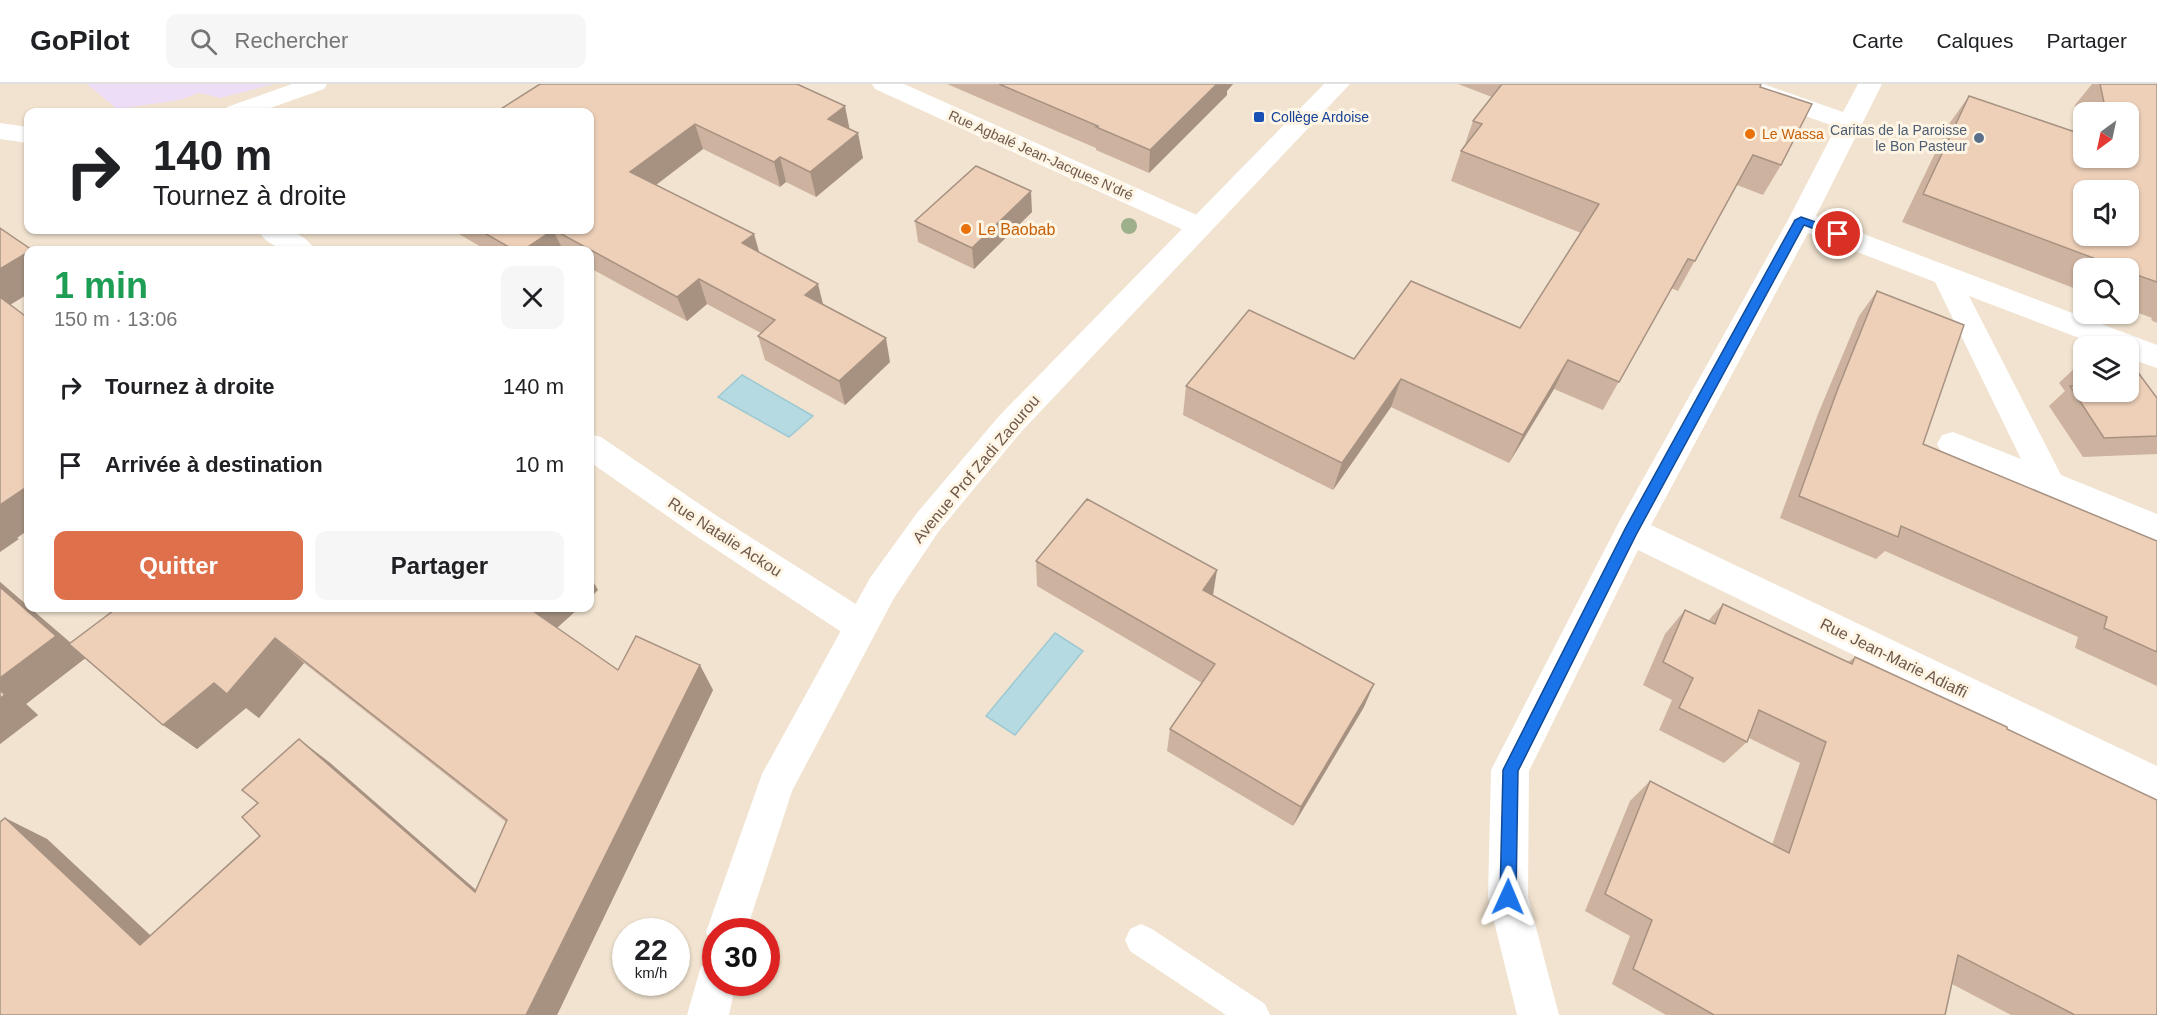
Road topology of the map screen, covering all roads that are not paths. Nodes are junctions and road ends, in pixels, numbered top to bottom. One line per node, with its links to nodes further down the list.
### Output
1 (315, 84): 6 (street)
2 (884, 84): 11 (street, Rue Agbalé Jean-Jacques N'dré)
3 (1338, 84): 11 (street, Avenue Prof Zadi Zaourou)
4 (1740, 84): 7 (street)
5 (1870, 84): 7 (street)
6 (247, 108)
7 (1849, 123): 10 (street)
8 (0, 131): 9 (street)
9 (24, 134)
10 (1801, 220): 14 (street); 20 (street)
11 (1198, 226): 21 (street, Avenue Prof Zadi Zaourou)
12 (277, 234): 13 (street)
13 (295, 246)
14 (1945, 274): 15 (street); 18 (street)
15 (2157, 357)
16 (1953, 444): 18 (street)
17 (594, 449): 21 (street, Rue Natalie Ackou)
18 (2049, 483): 19 (street)
19 (2157, 528)
20 (1631, 531): 22 (street, Rue Jean-Marie Adiaffi); 28 (street)
21 (861, 626): 23 (street, Avenue Prof Zadi Zaourou)
22 (2157, 785)
23 (731, 918)
24 (1142, 940): 27 (lane)
25 (712, 996): 26 (street)
26 (708, 1015)
27 (1254, 1015)
28 (1538, 1015)

